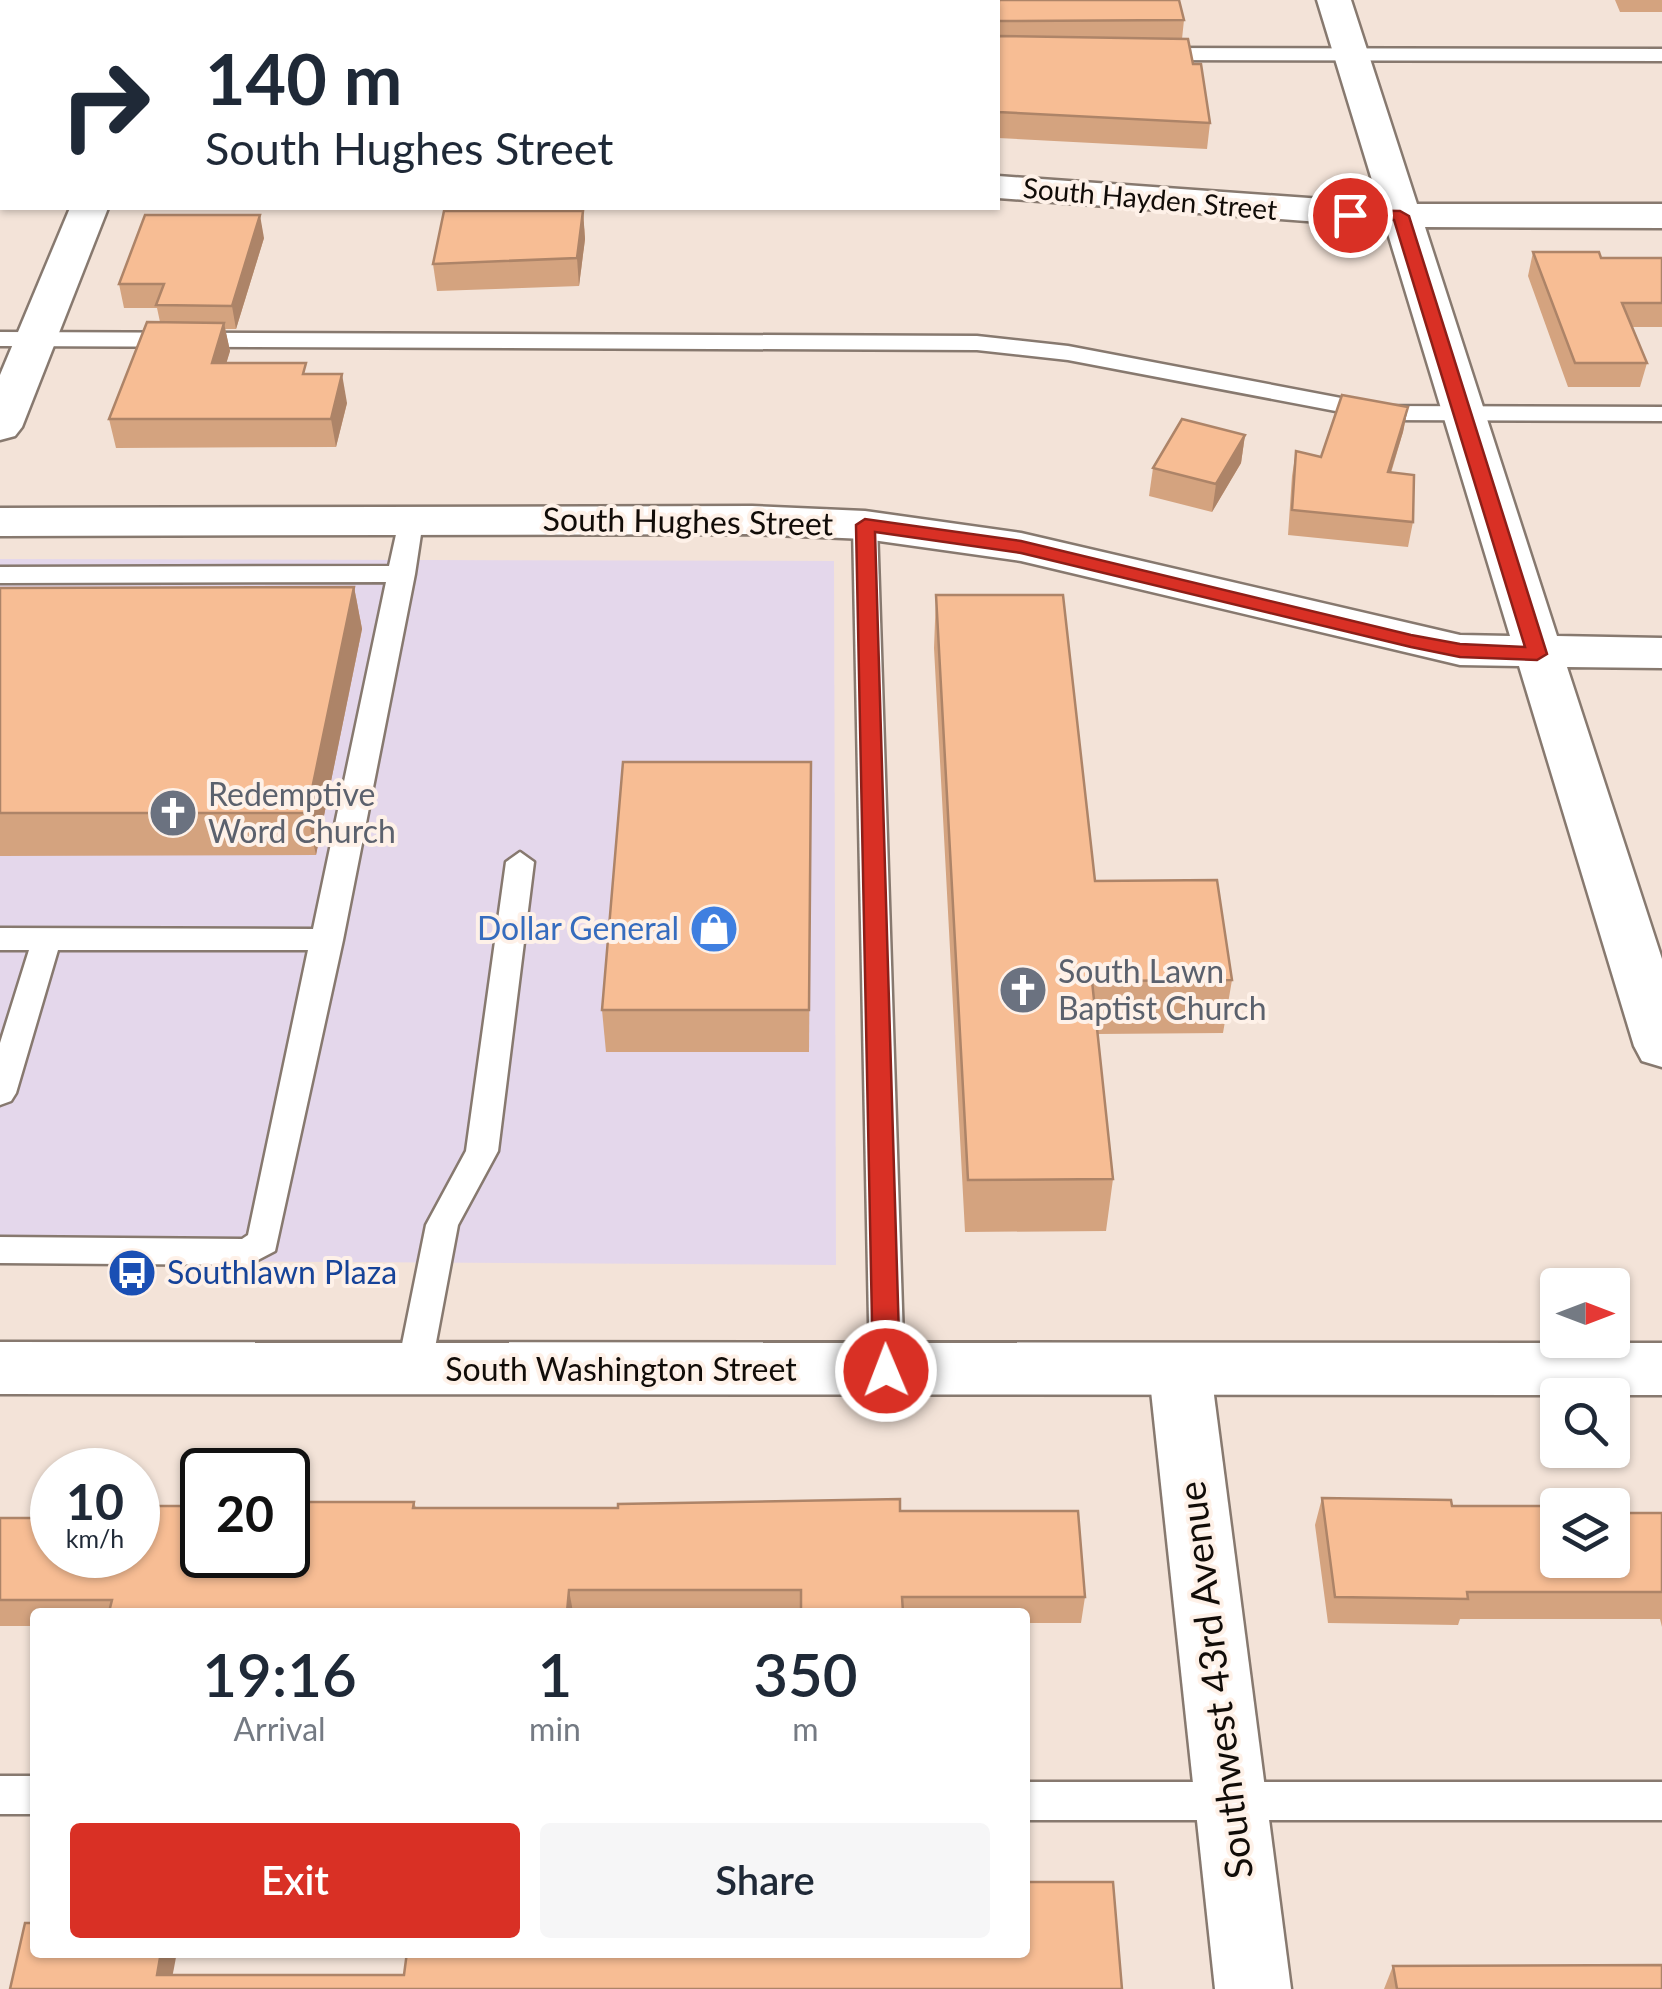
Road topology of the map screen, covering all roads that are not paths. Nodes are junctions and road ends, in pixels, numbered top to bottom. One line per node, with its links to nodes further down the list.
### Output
1 (1334, 0): 3 (street)
2 (1135, 54): 3 (lane)
3 (1350, 55): 4 (lane); 7 (street)
4 (1662, 55)
5 (1000, 186): 7 (street, South Hayden Street)
6 (88, 210): 9 (street)
7 (1400, 216): 8 (street, South Hayden Street); 11 (street)
8 (1662, 216)
9 (18, 339): 11 (lane); 12 (street)
10 (1662, 414): 11 (lane)
11 (1463, 415): 18 (street)
12 (0, 427)
13 (411, 521): 14 (street, South Hughes Street); 15 (street, South Hughes Street); 16 (lane)
14 (0, 522)
15 (865, 525): 18 (street, South Hughes Street); 31 (lane)
16 (402, 574): 17 (lane); 23 (lane)
17 (0, 575)
18 (1537, 654): 19 (street, South Hughes Street); 24 (street)
19 (1662, 654)
20 (520, 862): 29 (lane)
21 (0, 939): 22 (lane)
22 (47, 939): 23 (lane); 26 (lane)
23 (328, 940): 27 (lane)
24 (1647, 954): 25 (street)
25 (1662, 1046)
26 (0, 1093)
27 (0, 1250)
28 (0, 1368): 29 (street, South Washington Street)
29 (414, 1369): 31 (street, South Washington Street)
30 (1662, 1369): 32 (street, South Washington Street)
31 (886, 1371): 32 (street, South Washington Street)
32 (1180, 1372): 37 (street, Southwest 43rd Avenue)
33 (0, 1795): 34 (lane)
34 (30, 1795)
35 (1030, 1801): 37 (lane)
36 (1662, 1801): 37 (lane)
37 (1231, 1802): 38 (street, Southwest 43rd Avenue)
38 (1253, 1989)

